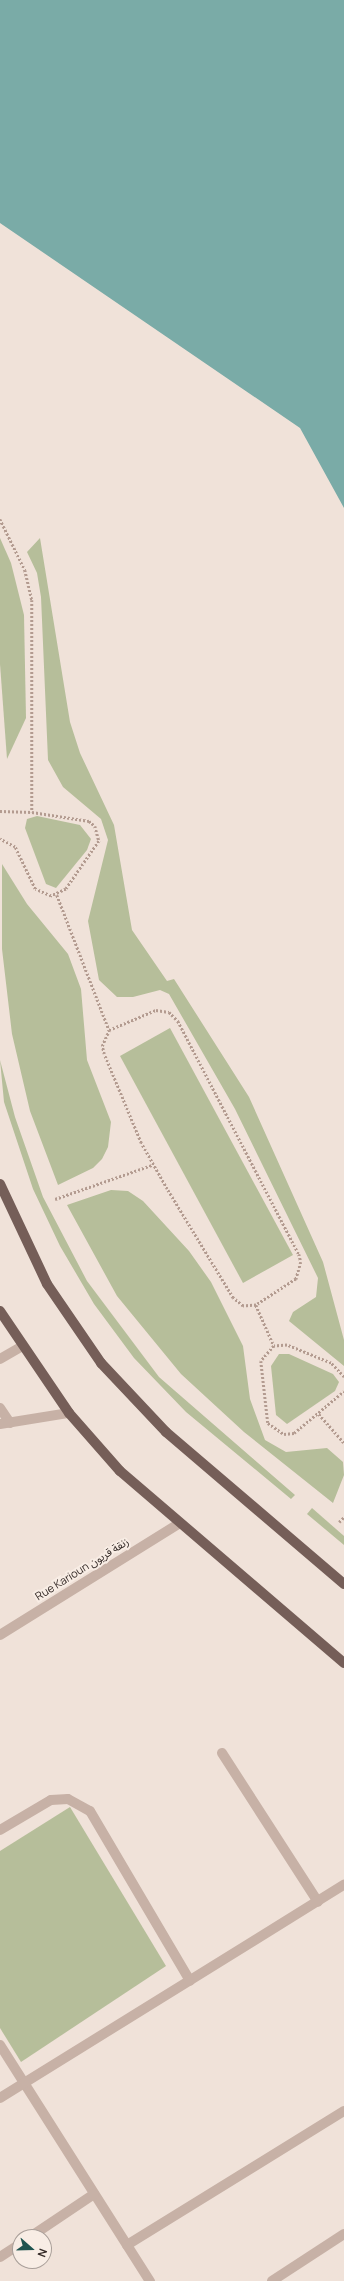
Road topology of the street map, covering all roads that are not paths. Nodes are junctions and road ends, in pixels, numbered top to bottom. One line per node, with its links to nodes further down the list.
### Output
1 (0, 1184): 9 (main road)
2 (0, 1311): 3 (main road)
3 (21, 1347): 4 (street); 6 (main road)
4 (0, 1358)
5 (0, 1408): 7 (street)
6 (69, 1413): 7 (street); 8 (main road)
7 (5, 1424)
8 (178, 1524): 10 (street, Rue Karioun زنقة قريون); 11 (main road)
9 (344, 1584)
10 (0, 1635)
11 (344, 1663)
12 (222, 1753): 15 (street)
13 (0, 1830): 16 (street)
14 (344, 1885): 15 (street)
15 (318, 1902): 16 (street)
16 (190, 1981): 18 (street)
17 (0, 2045): 18 (street)
18 (23, 2083): 19 (street); 21 (street)
19 (0, 2098)
20 (344, 2111): 24 (street)
21 (94, 2194): 22 (street); 24 (street)
22 (42, 2229)
23 (344, 2234): 28 (street)
24 (127, 2245): 27 (street)
25 (12, 2249): 26 (street)
26 (0, 2257)
27 (150, 2281)
28 (272, 2281)

